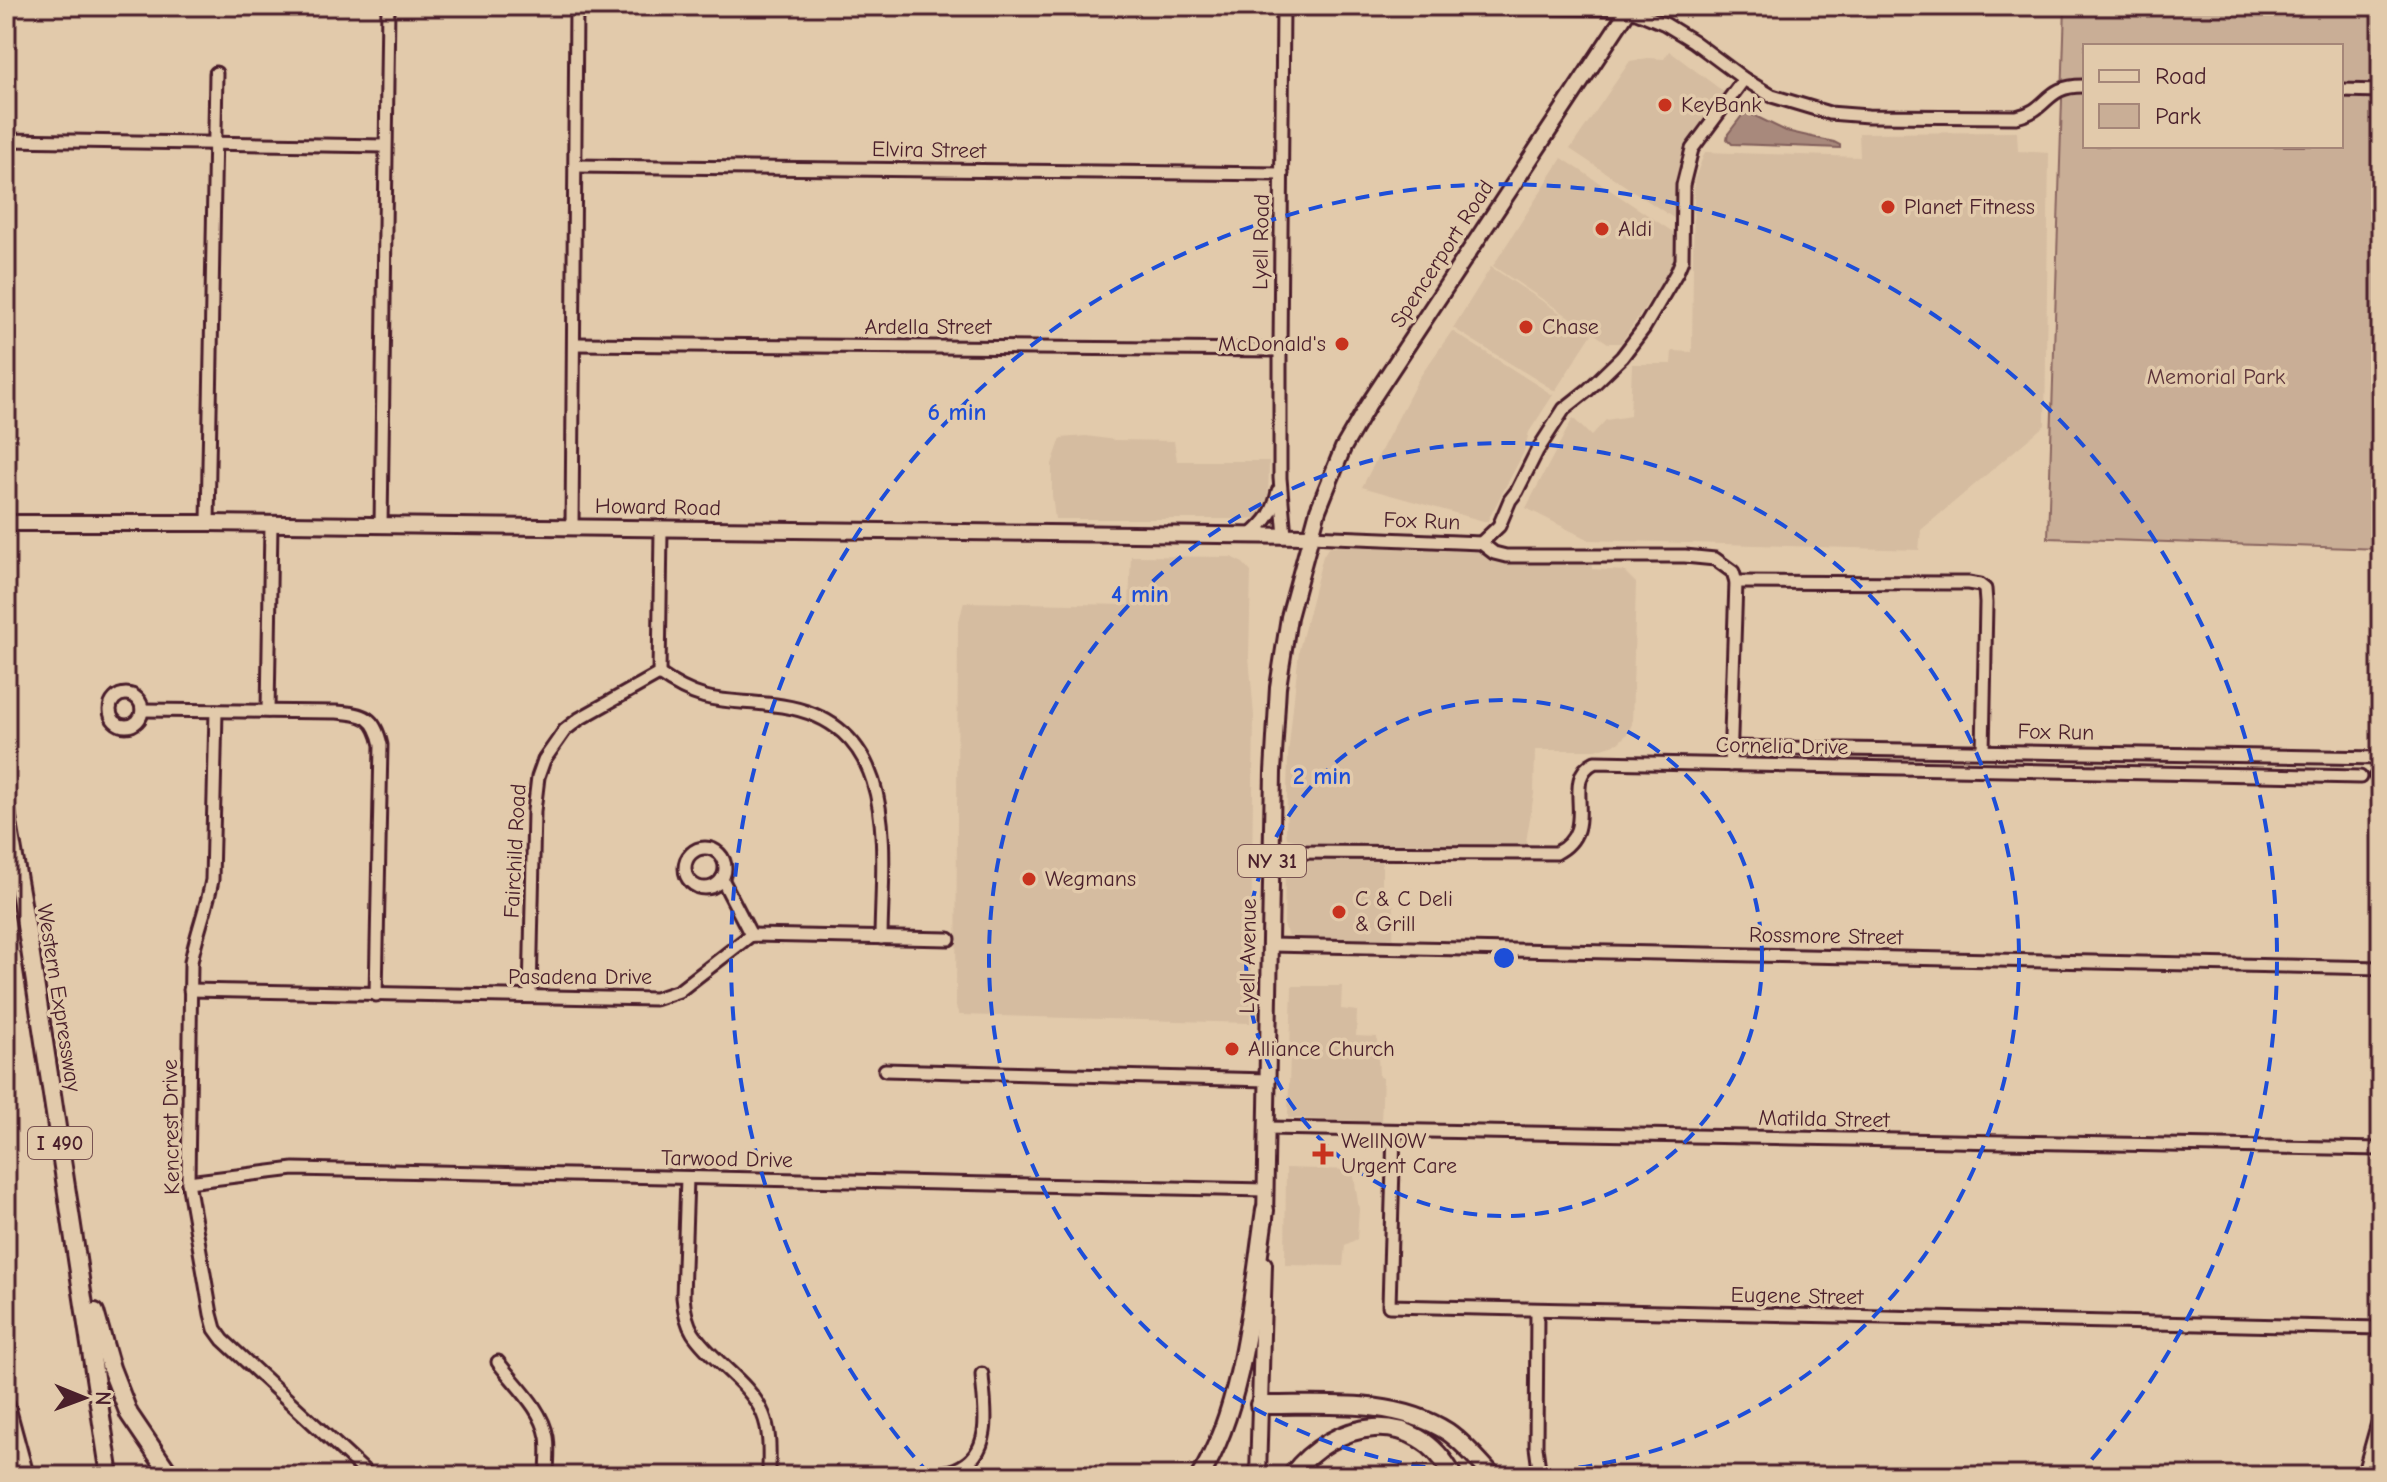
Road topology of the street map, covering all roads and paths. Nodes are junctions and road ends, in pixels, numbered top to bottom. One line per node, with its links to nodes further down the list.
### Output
1 (388, 6): 13 (street)
2 (576, 6): 14 (street)
3 (1283, 6): 15 (street, Lyell Road)
4 (1454, 6): 5 (street)
5 (1630, 8): 7 (street); 27 (main road, Spencerport Road / NY 31)
6 (216, 73): 12 (street)
7 (1744, 79): 8 (street); 28 (street)
8 (2083, 86)
9 (2343, 90): 10 (street)
10 (2381, 91)
11 (6, 140): 12 (street)
12 (214, 143): 13 (street); 20 (street)
13 (385, 146): 22 (street)
14 (575, 166): 15 (street, Elvira Street); 16 (street)
15 (1282, 174): 17 (street, Lyell Road)
16 (575, 344): 17 (street, Ardella Street); 23 (street)
17 (1280, 350): 18 (street, Lyell Road)
18 (1280, 478): 25 (street, Lyell Road); 26 (street, Lyell Road)
19 (8, 523): 20 (main road, Howard Road)
20 (208, 523): 21 (main road, Howard Road)
21 (271, 524): 22 (main road, Howard Road); 33 (street)
22 (381, 526): 23 (main road, Howard Road)
23 (572, 528): 24 (main road, Howard Road)
24 (661, 530): 25 (main road, Howard Road); 30 (street)
25 (1251, 535): 26 (main road, Howard Road)
26 (1285, 536): 27 (main road, Howard Road)
27 (1310, 536): 28 (street, Fox Run); 40 (main road, Lyell Avenue / NY 31)
28 (1481, 543): 29 (street, Fox Run)
29 (1736, 582): 34 (street); 35 (street)
30 (659, 674): 43 (street); 49 (street, Fairchild Road)
31 (142, 710): 32 (street)
32 (216, 711): 33 (street); 47 (street, Kencrest Drive)
33 (268, 711): 48 (street)
34 (1731, 747): 35 (street, Fox Run); 37 (street)
35 (1983, 751): 36 (street, Fox Run)
36 (2381, 758)
37 (1730, 765): 38 (street, Cornelia Drive); 40 (street, Cornelia Drive)
38 (2360, 777)
39 (6, 812): 59 (highway, Western Expressway / I 490)
40 (1272, 852): 45 (main road, Lyell Avenue / NY 31)
41 (722, 879): 42 (street)
42 (751, 935): 43 (street); 49 (street, Pasadena Drive)
43 (881, 938): 44 (street)
44 (949, 939)
45 (1270, 945): 46 (street, Rossmore Street); 51 (main road, Lyell Avenue / NY 31)
46 (2381, 968)
47 (190, 990): 48 (street, Pasadena Drive); 56 (street, Kencrest Drive)
48 (376, 995): 49 (street, Pasadena Drive)
49 (530, 996)
50 (885, 1070): 51 (street)
51 (1268, 1080): 52 (main road, Lyell Avenue / NY 31)
52 (1267, 1128): 53 (street, Matilda Street); 57 (main road, Lyell Avenue / NY 31)
53 (1394, 1131): 54 (street, Matilda Street); 60 (street, Eugene Street)
54 (2381, 1149)
55 (687, 1178): 56 (street, Tarwood Drive); 57 (street, Tarwood Drive); 72 (street)
56 (188, 1182): 70 (street, Kencrest Drive)
57 (1266, 1190): 58 (main road, Lyell Avenue / NY 31)
58 (1265, 1210): 64 (main road, Lyell Avenue / NY 31); 74 (highway)
59 (73, 1227): 68 (highway, Western Expressway / I 490); 69 (highway)
60 (1537, 1311): 61 (street, Eugene Street); 79 (street)
61 (2381, 1328)
62 (498, 1362): 71 (street)
63 (982, 1374): 73 (street)
64 (1259, 1405): 75 (main road, Lyell Avenue / NY 31); 78 (highway)
65 (6, 1406): 67 (highway)
66 (2381, 1412): 80 (street)
67 (25, 1476)
68 (110, 1476)
69 (171, 1476)
70 (370, 1476)
71 (547, 1476)
72 (769, 1476)
73 (892, 1476)
74 (1200, 1476)
75 (1258, 1476)
76 (1291, 1476): 77 (highway)
77 (1453, 1476)
78 (1493, 1476)
79 (1540, 1476)
80 (2363, 1476)

